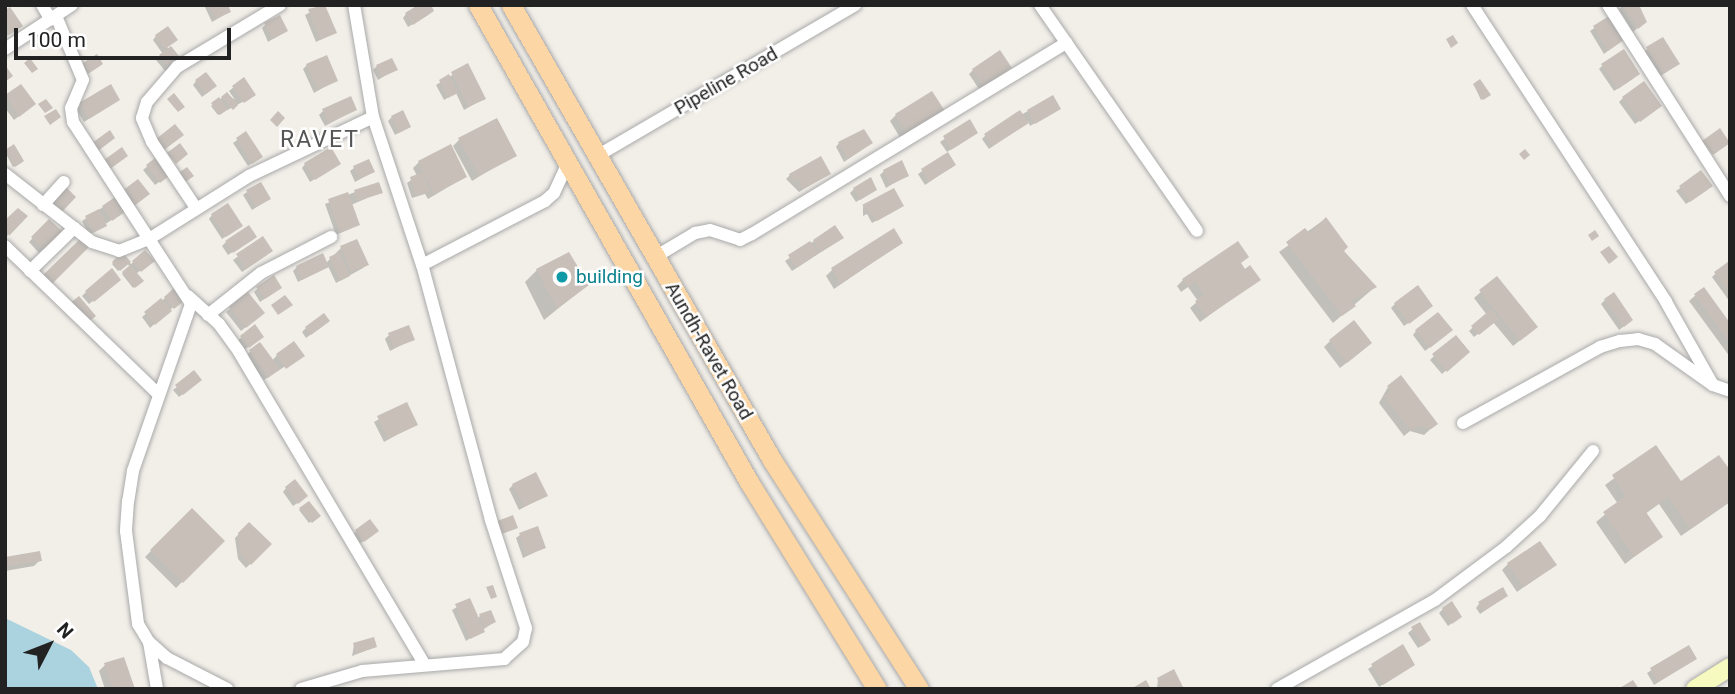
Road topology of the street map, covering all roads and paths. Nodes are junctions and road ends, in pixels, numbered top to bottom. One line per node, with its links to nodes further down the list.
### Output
1 (42, 5): 11 (street)
2 (72, 5): 11 (street)
3 (280, 5): 21 (street)
4 (354, 5): 14 (street)
5 (478, 5): 16 (main road, Aundh-Ravet Road)
6 (511, 5): 15 (main road, Aundh-Ravet Road)
7 (855, 5): 15 (street, Pipeline Road)
8 (1040, 5): 12 (street)
9 (1472, 5): 32 (street)
10 (1608, 5): 19 (street)
11 (53, 18): 13 (street); 25 (street)
12 (1066, 43): 23 (street); 27 (street)
13 (5, 50)
14 (373, 117): 21 (street); 28 (street)
15 (597, 156): 27 (main road, Aundh-Ravet Road)
16 (567, 165): 28 (street); 43 (main road, Aundh-Ravet Road)
17 (5, 174): 20 (street)
18 (64, 182): 20 (street)
19 (1730, 196)
20 (43, 205): 22 (street)
21 (196, 208): 25 (street)
22 (74, 228): 25 (street); 29 (street)
23 (1197, 231)
24 (331, 237): 31 (street)
25 (149, 239): 30 (street)
26 (5, 246): 29 (street)
27 (655, 257): 44 (main road, Aundh-Ravet Road)
28 (422, 265): 38 (street)
29 (30, 271): 34 (street)
30 (187, 296): 31 (street); 34 (street)
31 (208, 314): 38 (street)
32 (1713, 385): 33 (street); 35 (street)
33 (1730, 391)
34 (158, 394): 37 (street)
35 (1463, 423)
36 (1593, 451): 45 (street)
37 (149, 642): 40 (street); 41 (street)
38 (424, 663): 42 (street)
39 (1730, 667): 46 (street)
40 (157, 689)
41 (227, 689)
42 (300, 689)
43 (877, 689)
44 (919, 689)
45 (1277, 689)
46 (1695, 689)

